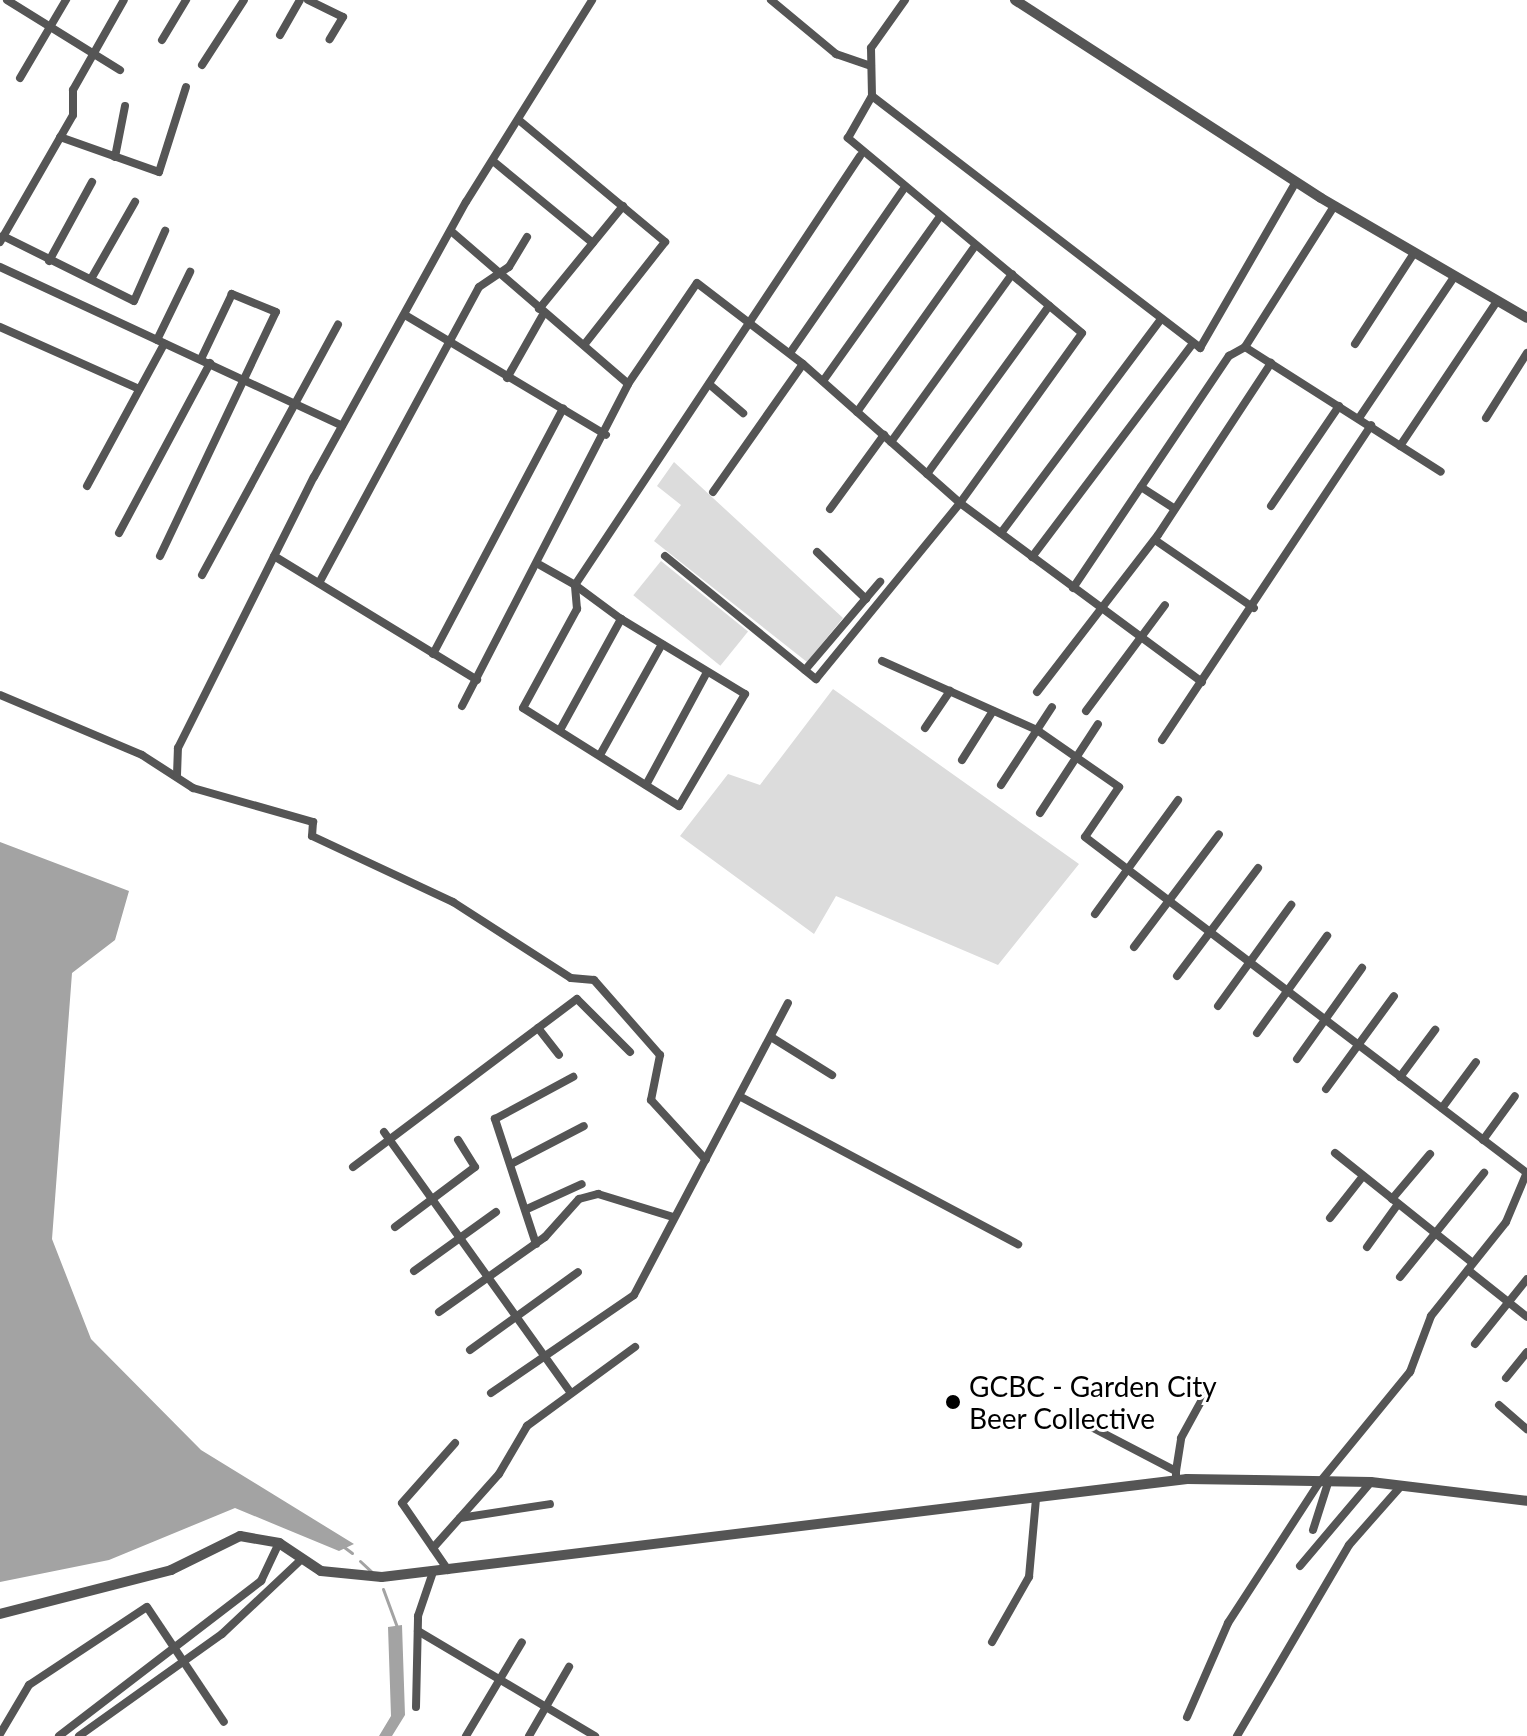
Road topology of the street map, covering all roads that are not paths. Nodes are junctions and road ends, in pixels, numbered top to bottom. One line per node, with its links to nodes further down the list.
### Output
1 (7, 0): 12 (street)
2 (66, 0): 12 (street)
3 (124, 0): 16 (street)
4 (186, 0): 15 (street)
5 (244, 0): 17 (street)
6 (300, 0): 13 (street)
7 (308, 0): 14 (street)
8 (592, 0): 24 (street)
9 (771, 0): 18 (street)
10 (905, 0): 18 (street)
11 (1015, 0): 30 (street)
12 (50, 26): 16 (street); 20 (street)
13 (280, 35)
14 (330, 39)
15 (162, 40)
16 (92, 53): 19 (street); 25 (street)
17 (202, 65)
18 (871, 66): 22 (street)
19 (120, 70)
20 (20, 78)
21 (186, 87): 27 (street)
22 (872, 96): 26 (street); 55 (street)
23 (125, 106): 27 (street)
24 (520, 121): 28 (street); 33 (street)
25 (60, 137): 27 (street); 39 (street)
26 (860, 156): 31 (street); 56 (street)
27 (115, 157)
28 (493, 161): 37 (street); 40 (street)
29 (92, 182): 43 (street)
30 (1296, 182): 34 (street); 63 (street)
31 (903, 190): 35 (street); 65 (street)
32 (135, 202): 49 (street)
33 (623, 206): 40 (street); 62 (street)
34 (1334, 206): 42 (street); 64 (street)
35 (939, 218): 41 (street); 72 (street)
36 (165, 231): 49 (street)
37 (451, 231): 46 (street); 53 (street)
38 (527, 237): 46 (street)
39 (2, 239): 43 (street)
40 (593, 243): 52 (street)
41 (975, 246): 47 (street); 79 (street)
42 (1414, 253): 48 (street); 61 (street)
43 (49, 261): 49 (street)
44 (0, 267): 60 (street)
45 (190, 272): 60 (street)
46 (500, 272): 52 (street); 59 (street)
47 (1012, 274): 51 (street); 86 (street)
48 (1454, 277): 50 (street); 81 (street)
49 (91, 279)
50 (1497, 301): 54 (street); 87 (street)
51 (1049, 306): 89 (street); 93 (street)
52 (542, 311): 62 (street); 70 (street)
53 (405, 315): 59 (street); 84 (street)
54 (1527, 318)
55 (1159, 322): 63 (street); 98 (street)
56 (753, 323): 65 (street); 73 (street); 74 (street)
57 (338, 324): 76 (street)
58 (0, 327): 75 (street)
59 (450, 340): 70 (street); 108 (street)
60 (160, 342): 67 (street); 75 (street)
61 (1355, 344)
62 (584, 345): 73 (street)
63 (1191, 346): 104 (street)
64 (1245, 347): 68 (street); 91 (street)
65 (790, 353): 69 (street)
66 (1527, 353): 82 (street)
67 (205, 361): 71 (street); 71 (street); 97 (street)
68 (1271, 363): 77 (street); 96 (street)
69 (803, 364): 72 (street); 92 (street)
70 (507, 378): 78 (street)
71 (247, 379): 76 (street); 101 (street)
72 (823, 381): 79 (street)
73 (628, 384): 85 (street)
74 (709, 384): 80 (street); 109 (street)
75 (139, 389): 90 (street)
76 (295, 403): 84 (street); 106 (street)
77 (1339, 406): 81 (street); 94 (street)
78 (563, 408): 85 (street); 118 (street)
79 (857, 412): 86 (street)
80 (743, 413)
81 (1359, 418): 83 (street)
82 (1486, 418)
83 (1371, 425): 87 (street); 114 (street)
84 (342, 426): 102 (street)
85 (606, 435): 105 (street)
86 (887, 438): 89 (street); 95 (street)
87 (1400, 446): 88 (street)
88 (1441, 472)
89 (927, 474): 93 (street)
90 (87, 486)
91 (1141, 487): 96 (street); 110 (street)
92 (713, 492)
93 (960, 503): 98 (street); 120 (street)
94 (1271, 506)
95 (830, 509)
96 (1175, 509): 99 (street)
97 (119, 533)
98 (1001, 533): 104 (street)
99 (1155, 540): 113 (street); 114 (street)
100 (817, 552): 111 (street)
101 (160, 556)
102 (274, 556): 108 (street); 139 (street)
103 (665, 556): 120 (street)
104 (1032, 557): 110 (street)
105 (540, 565): 109 (street); 122 (street)
106 (202, 575)
107 (880, 582): 111 (street)
108 (319, 583): 118 (street)
109 (575, 585): 115 (street); 133 (street)
110 (1073, 588): 113 (street)
111 (866, 599): 120 (street)
112 (1165, 605): 116 (street)
113 (1099, 608): 116 (street); 125 (street)
114 (1254, 608): 123 (street)
115 (621, 619): 117 (street); 133 (street)
116 (1140, 638): 123 (street); 130 (street)
117 (662, 644): 121 (street); 136 (street)
118 (433, 654): 122 (street)
119 (882, 661): 124 (street)
120 (805, 670)
121 (707, 672): 140 (street); 140 (street)
122 (477, 680): 127 (street)
123 (1202, 682): 135 (street)
124 (950, 691): 129 (street); 132 (street)
125 (1037, 692)
126 (0, 695): 139 (street)
127 (462, 706)
128 (1052, 707): 134 (street)
129 (993, 711): 134 (street); 138 (street)
130 (1086, 711)
131 (1098, 724): 137 (street)
132 (925, 728)
133 (560, 730): 136 (street)
134 (1037, 730): 137 (street); 141 (street)
135 (1162, 740)
136 (600, 755): 140 (street)
137 (1076, 757): 143 (street); 146 (street)
138 (962, 760)
139 (177, 775): 183 (street)
140 (646, 785)
141 (1001, 785)
142 (1178, 800): 146 (street)
143 (1040, 813)
144 (1219, 834): 147 (street)
145 (1258, 868): 150 (street)
146 (1127, 869): 147 (street); 149 (street)
147 (1169, 901): 150 (street); 152 (street)
148 (1291, 905): 153 (street)
149 (1095, 914)
150 (1210, 932): 153 (street); 155 (street)
151 (1327, 936): 156 (street)
152 (1134, 947)
153 (1250, 962): 156 (street); 159 (street)
154 (1362, 968): 160 (street)
155 (1177, 976)
156 (1287, 991): 160 (street); 163 (street)
157 (1394, 996): 165 (street)
158 (788, 1003): 164 (street)
159 (1218, 1006)
160 (1325, 1019): 165 (street); 168 (street)
161 (538, 1028): 166 (street); 167 (street); 178 (street)
162 (1435, 1030): 172 (street)
163 (1257, 1033)
164 (771, 1037): 170 (street); 175 (street)
165 (1358, 1045): 172 (street); 173 (street)
166 (630, 1052)
167 (559, 1055)
168 (1297, 1059)
169 (1476, 1062): 176 (street)
170 (832, 1075)
171 (573, 1077): 184 (street)
172 (1400, 1077): 176 (street)
173 (1326, 1089)
174 (1515, 1096): 180 (street)
175 (741, 1097): 183 (street); 200 (street)
176 (1442, 1108): 180 (street)
177 (584, 1126): 184 (street)
178 (386, 1136): 185 (street); 190 (street)
179 (458, 1140): 190 (street)
180 (1483, 1140): 187 (street)
181 (1335, 1153): 188 (street)
182 (1430, 1154): 191 (street)
183 (706, 1160): 194 (street)
184 (511, 1164): 192 (street)
185 (353, 1167)
186 (1484, 1173): 197 (street)
187 (1527, 1173): 202 (street)
188 (1363, 1176): 191 (street); 195 (street)
189 (582, 1184): 192 (street)
190 (432, 1199): 196 (street); 198 (street)
191 (1395, 1202): 197 (street); 201 (street)
192 (527, 1209): 199 (street)
193 (496, 1212): 198 (street)
194 (673, 1217): 199 (street); 216 (street)
195 (1330, 1218)
196 (395, 1227)
197 (1435, 1234): 202 (street); 205 (street)
198 (460, 1238): 203 (street); 206 (street)
199 (536, 1244): 206 (street)
200 (1018, 1244)
201 (1367, 1247)
202 (1470, 1266): 208 (street); 227 (street)
203 (414, 1271)
204 (578, 1272): 210 (street)
205 (1400, 1277)
206 (489, 1278): 209 (street); 210 (street)
207 (1527, 1279): 208 (street)
208 (1508, 1302): 211 (street); 212 (street)
209 (439, 1312)
210 (516, 1316): 214 (street); 216 (street)
211 (1527, 1317)
212 (1475, 1344)
213 (635, 1347): 219 (street)
214 (470, 1350)
215 (1527, 1352): 217 (street)
216 (545, 1356): 218 (street); 219 (street)
217 (1506, 1378)
218 (491, 1393)
219 (571, 1393): 232 (street)
220 (1204, 1396): 225 (street)
221 (1499, 1405): 223 (street)
222 (1074, 1418): 225 (street)
223 (1527, 1429)
224 (455, 1443): 235 (street)
225 (1176, 1476): 227 (street); 229 (street)
226 (1371, 1482): 227 (street); 228 (street); 237 (street)
227 (1323, 1483): 233 (street); 250 (street)
228 (1401, 1486): 230 (street); 258 (street)
229 (1036, 1498): 238 (street); 243 (street)
230 (1527, 1501)
231 (550, 1504): 232 (street)
232 (459, 1518): 235 (street)
233 (1313, 1530)
234 (279, 1543): 236 (street); 240 (street); 244 (street)
235 (433, 1548): 238 (street)
236 (302, 1559): 239 (street); 245 (street)
237 (1300, 1566)
238 (448, 1570): 239 (street)
239 (433, 1572): 241 (street)
240 (0, 1614)
241 (418, 1631): 247 (street); 249 (street)
242 (522, 1642): 247 (street)
243 (992, 1642)
244 (176, 1645): 245 (street); 252 (street); 253 (street)
245 (184, 1660): 251 (street); 254 (street)
246 (569, 1667): 248 (street)
247 (500, 1678): 248 (street); 255 (street)
248 (547, 1705): 256 (street); 257 (street)
249 (416, 1707)
250 (1187, 1717)
251 (224, 1722)
252 (0, 1734)
253 (59, 1736)
254 (79, 1736)
255 (466, 1736)
256 (529, 1736)
257 (595, 1736)
258 (1237, 1736)

